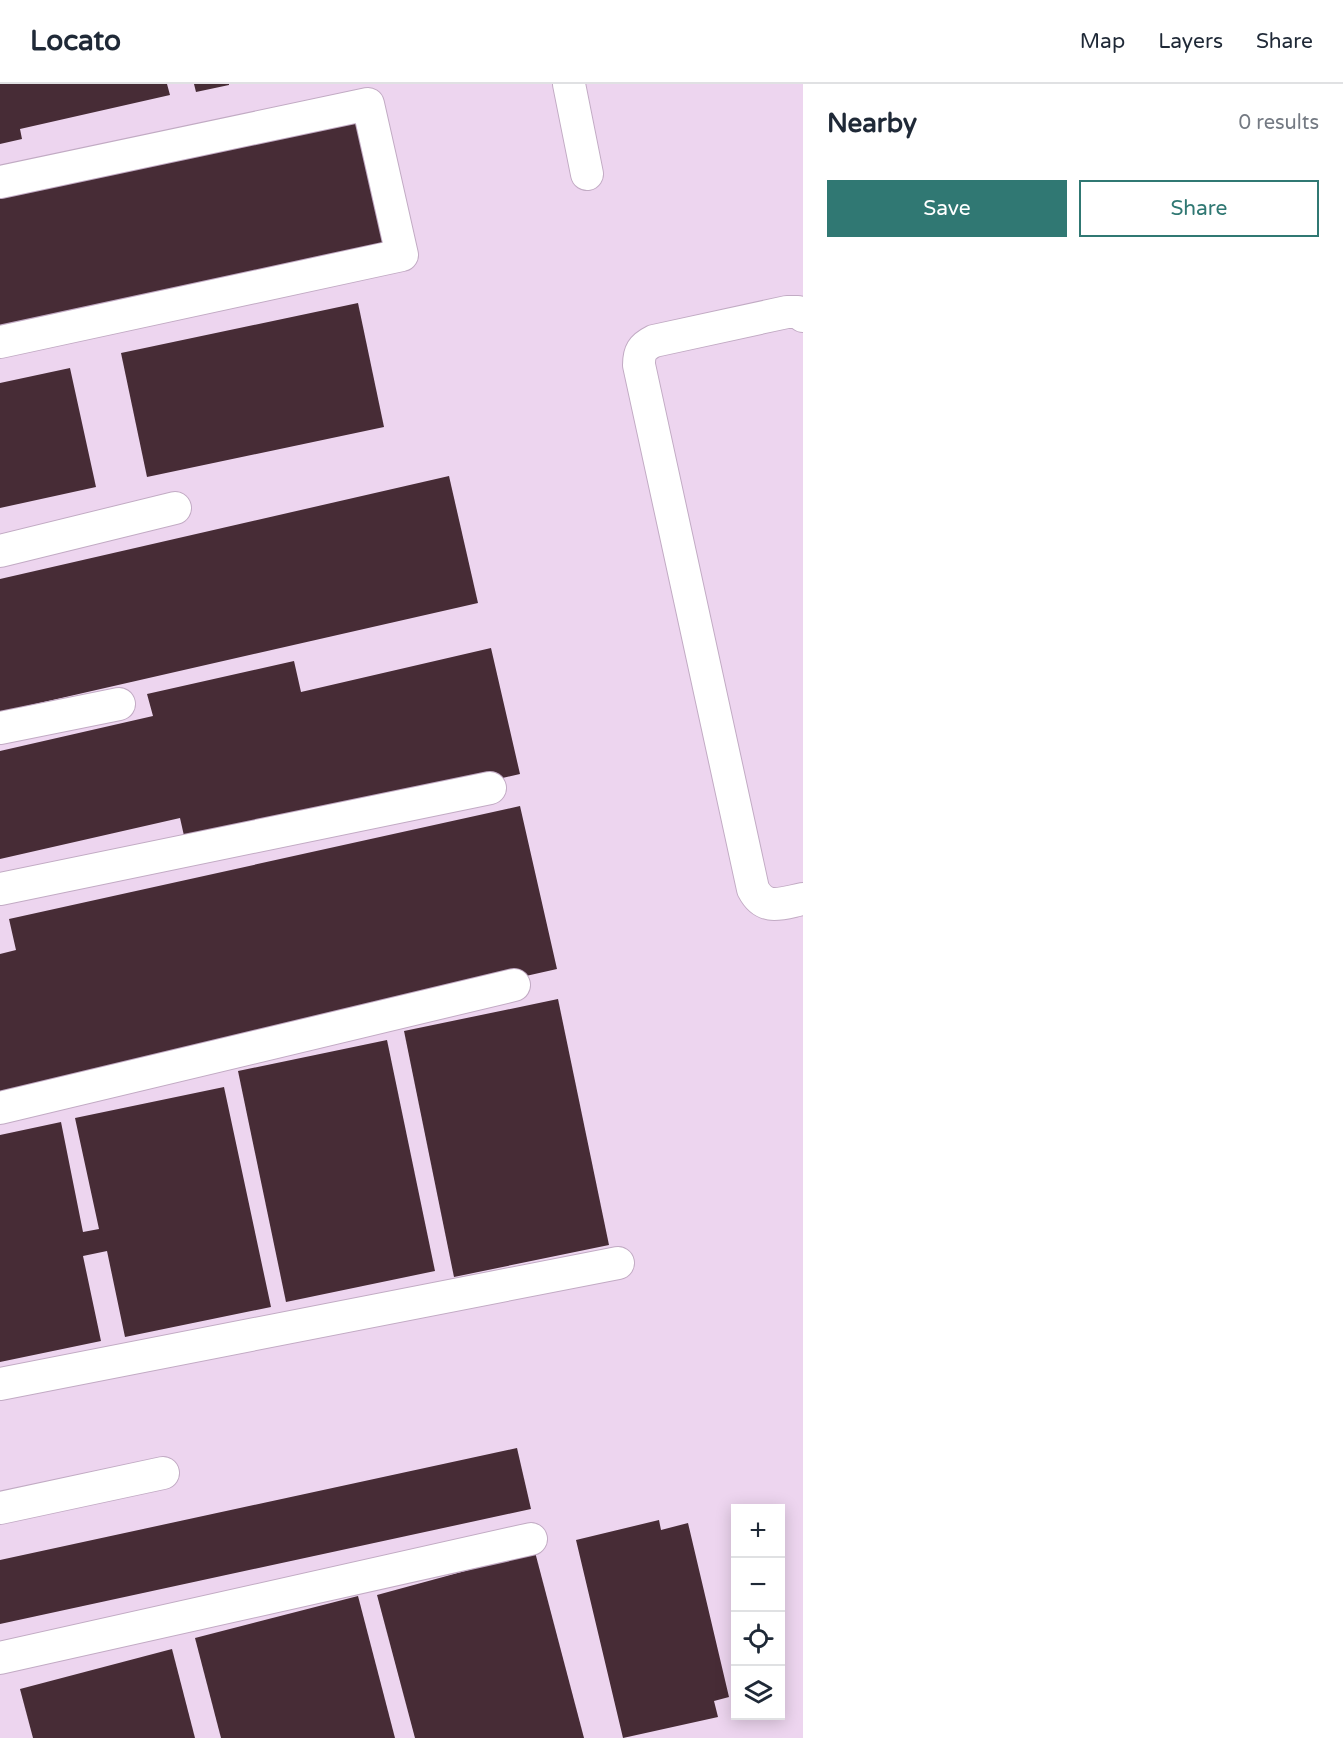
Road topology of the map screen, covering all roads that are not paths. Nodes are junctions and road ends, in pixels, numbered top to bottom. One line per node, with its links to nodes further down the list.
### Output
1 (569, 84): 2 (lane)
2 (587, 174)
3 (0, 182): 5 (lane)
4 (803, 316): 12 (lane)
5 (0, 342)
6 (175, 508): 7 (lane)
7 (0, 551)
8 (119, 704): 9 (lane)
9 (0, 728)
10 (490, 788): 11 (lane)
11 (0, 889)
12 (803, 899)
13 (514, 985): 14 (lane)
14 (0, 1108)
15 (618, 1263): 16 (lane)
16 (0, 1384)
17 (163, 1473): 18 (lane)
18 (0, 1508)
19 (531, 1539): 20 (lane)
20 (0, 1658)

